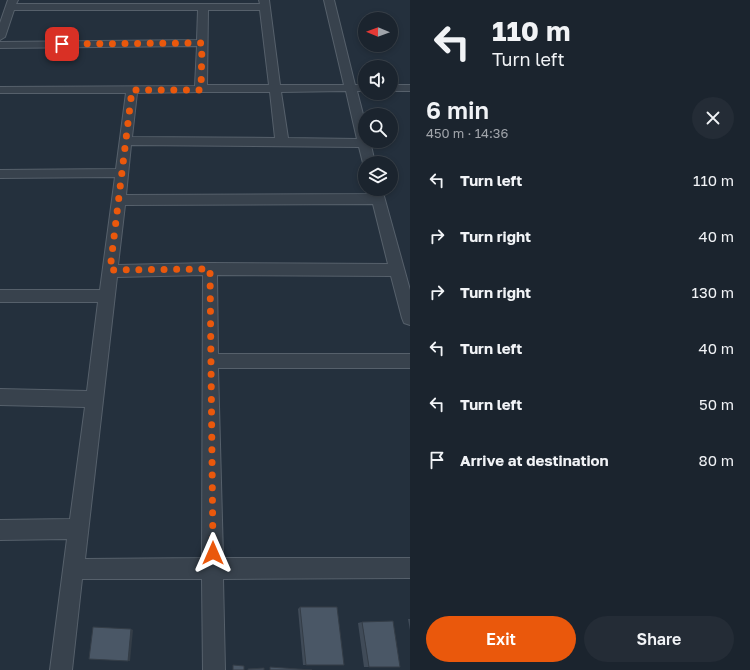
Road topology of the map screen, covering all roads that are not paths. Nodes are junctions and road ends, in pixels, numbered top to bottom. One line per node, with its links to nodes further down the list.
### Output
1 (328, 0): 11 (street)
2 (12, 3): 3 (street); 7 (street)
3 (77, 3): 4 (street)
4 (143, 3): 6 (street)
5 (265, 4): 6 (street); 10 (street)
6 (203, 6): 8 (street)
7 (1, 32)
8 (202, 43): 9 (street); 17 (street)
9 (0, 45)
10 (275, 88): 11 (street); 17 (street); 20 (street)
11 (350, 88): 12 (street); 18 (street)
12 (358, 88)
13 (398, 88): 14 (street)
14 (410, 88)
15 (0, 90): 16 (street)
16 (132, 90): 17 (street); 19 (street)
17 (201, 90)
18 (358, 122)
19 (126, 141): 20 (street); 22 (street)
20 (282, 143): 21 (street)
21 (358, 143)
22 (122, 173): 23 (street); 26 (street)
23 (0, 174)
24 (358, 194): 26 (street)
25 (378, 196): 29 (street)
26 (119, 200): 28 (street)
27 (210, 269): 28 (street); 29 (street); 33 (street)
28 (110, 270): 31 (street)
29 (397, 270): 32 (street)
30 (0, 296): 31 (street)
31 (106, 296): 36 (street)
32 (410, 318)
33 (210, 360): 34 (street); 39 (street)
34 (410, 361)
35 (0, 397): 36 (street)
36 (93, 399): 37 (street)
37 (79, 529): 38 (street); 41 (street)
38 (0, 530)
39 (213, 568): 40 (street); 41 (street); 43 (street)
40 (410, 568)
41 (75, 569): 42 (street)
42 (62, 670)
43 (214, 670)

